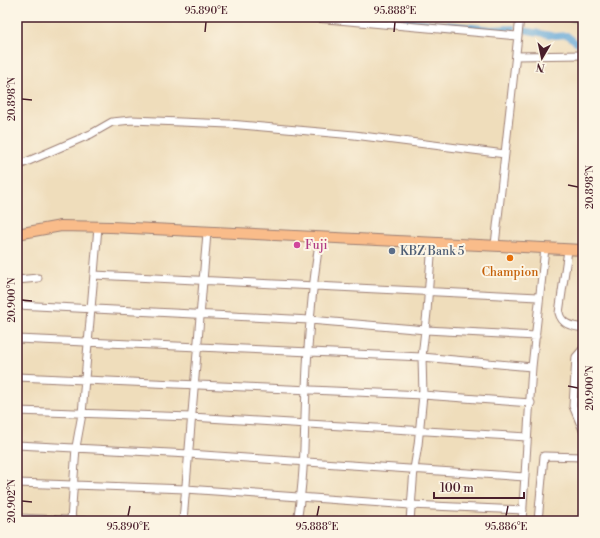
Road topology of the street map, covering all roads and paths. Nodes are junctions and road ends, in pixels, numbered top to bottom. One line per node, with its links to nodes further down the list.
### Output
1 (304, 17): 3 (street)
2 (520, 17): 3 (street)
3 (517, 36): 5 (street)
4 (583, 55): 5 (street)
5 (516, 56): 6 (street)
6 (505, 154): 7 (street); 13 (street)
7 (17, 166)
8 (98, 227): 9 (highway); 10 (highway); 17 (street)
9 (207, 232): 11 (highway); 20 (street)
10 (17, 234)
11 (320, 237): 12 (highway); 21 (street)
12 (432, 242): 13 (highway); 22 (street)
13 (495, 245): 14 (highway)
14 (545, 248): 15 (highway); 23 (street)
15 (568, 250): 16 (highway); 28 (street)
16 (583, 250)
17 (94, 275): 20 (street); 25 (street)
18 (38, 278): 19 (street)
19 (17, 280)
20 (202, 280): 21 (street); 26 (street)
21 (312, 286): 22 (street); 27 (street)
22 (428, 291): 23 (street); 29 (street)
23 (538, 297): 30 (street)
24 (17, 305): 25 (street)
25 (90, 309): 26 (street); 32 (street)
26 (200, 314): 27 (street); 33 (street)
27 (310, 320): 29 (street); 35 (street)
28 (583, 328)
29 (426, 330): 30 (street); 36 (street)
30 (536, 336): 37 (street)
31 (17, 339): 32 (street)
32 (88, 344): 33 (street); 39 (street)
33 (196, 348): 35 (street); 40 (street)
34 (583, 349): 49 (street)
35 (308, 351): 36 (street); 41 (street)
36 (422, 357): 37 (street); 42 (street)
37 (532, 367): 43 (street)
38 (17, 377): 39 (street)
39 (84, 379): 40 (street); 45 (street)
40 (195, 384): 41 (street); 46 (street)
41 (306, 390): 42 (street); 47 (street)
42 (423, 394): 43 (street); 48 (street)
43 (531, 403): 50 (street)
44 (17, 411): 45 (street)
45 (82, 414): 46 (street); 52 (street)
46 (191, 417): 47 (street); 53 (street)
47 (306, 424): 48 (street); 55 (street)
48 (420, 430): 50 (street); 56 (street)
49 (583, 430)
50 (527, 437): 57 (street)
51 (17, 445): 52 (street)
52 (76, 447): 53 (street); 59 (street)
53 (189, 454): 55 (street); 60 (street)
54 (583, 457): 71 (street)
55 (304, 461): 56 (street); 61 (street)
56 (414, 469): 57 (street); 62 (street)
57 (525, 477): 63 (street)
58 (17, 483): 59 (street)
59 (73, 484): 60 (street); 65 (street)
60 (186, 489): 61 (street); 67 (street)
61 (301, 498): 62 (street); 68 (street)
62 (411, 505): 63 (street); 69 (street)
63 (523, 510): 70 (street)
64 (17, 518): 65 (street)
65 (71, 521): 66 (street)
66 (92, 521)
67 (183, 521)
68 (297, 521)
69 (410, 521)
70 (522, 521)
71 (538, 521)

